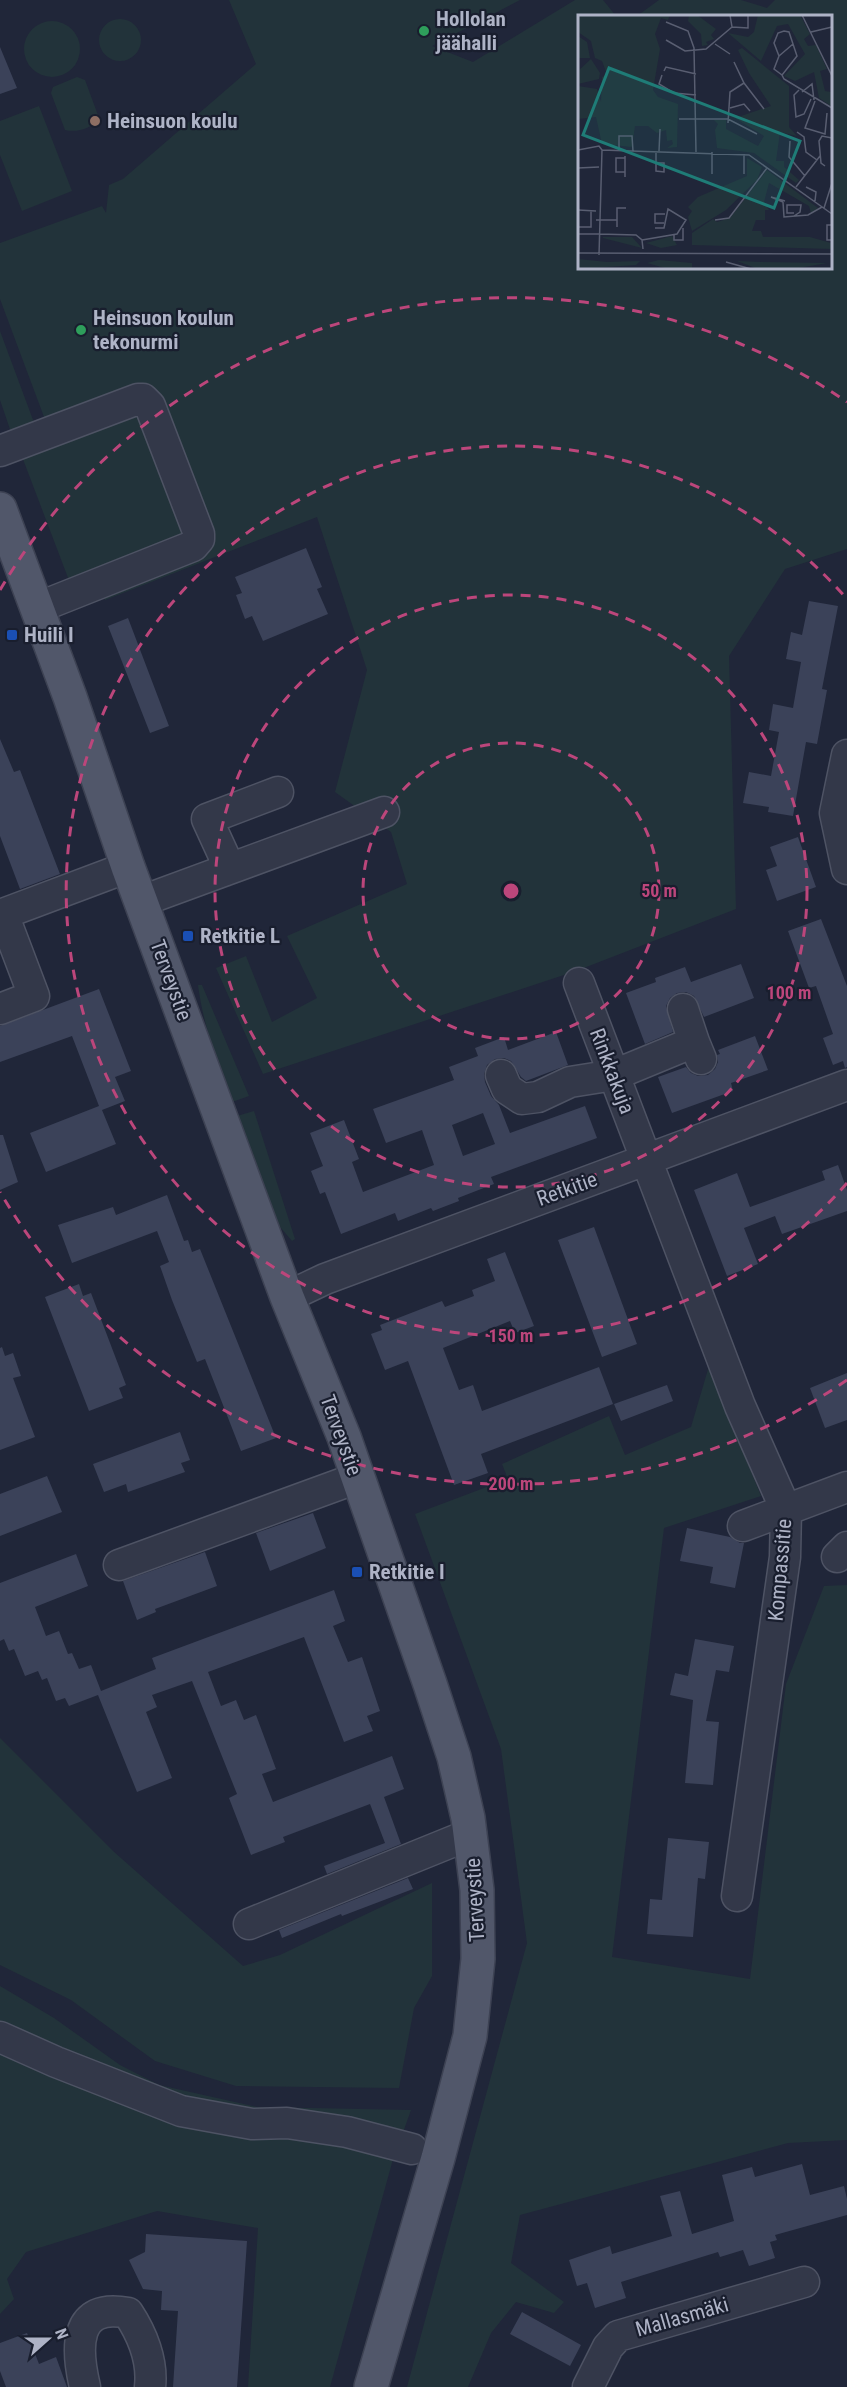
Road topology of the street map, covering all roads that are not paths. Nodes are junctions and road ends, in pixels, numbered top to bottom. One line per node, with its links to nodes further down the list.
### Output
1 (0, 451): 3 (street)
2 (2, 520): 3 (main road, Terveystie)
3 (38, 608): 7 (main road, Terveystie)
4 (847, 755): 8 (street)
5 (278, 792): 9 (street)
6 (384, 812): 9 (street)
7 (128, 867): 10 (main road, Terveystie); 11 (street)
8 (847, 869)
9 (224, 871): 10 (street)
10 (142, 901): 19 (main road, Terveystie)
11 (1, 915): 13 (street)
12 (579, 983): 16 (street, Rinkkakuja)
13 (0, 1009)
14 (683, 1009): 16 (street)
15 (501, 1075): 16 (street)
16 (614, 1075): 18 (street, Rinkkakuja)
17 (847, 1085): 18 (street, Retkitie)
18 (646, 1160): 19 (street, Retkitie); 22 (street, Kompassitie)
19 (287, 1297): 20 (main road, Terveystie)
20 (357, 1478): 24 (street); 25 (main road, Terveystie)
21 (847, 1487): 22 (street)
22 (786, 1510): 23 (street); 26 (street, Kompassitie)
23 (743, 1526)
24 (119, 1565)
25 (471, 1834): 27 (street); 33 (main road, Terveystie)
26 (737, 1896)
27 (249, 1924)
28 (0, 2037): 29 (street)
29 (412, 2149)
30 (804, 2282): 34 (street, Mallasmäki)
31 (85, 2387): 32 (street)
32 (150, 2387)
33 (371, 2387)
34 (588, 2387)

